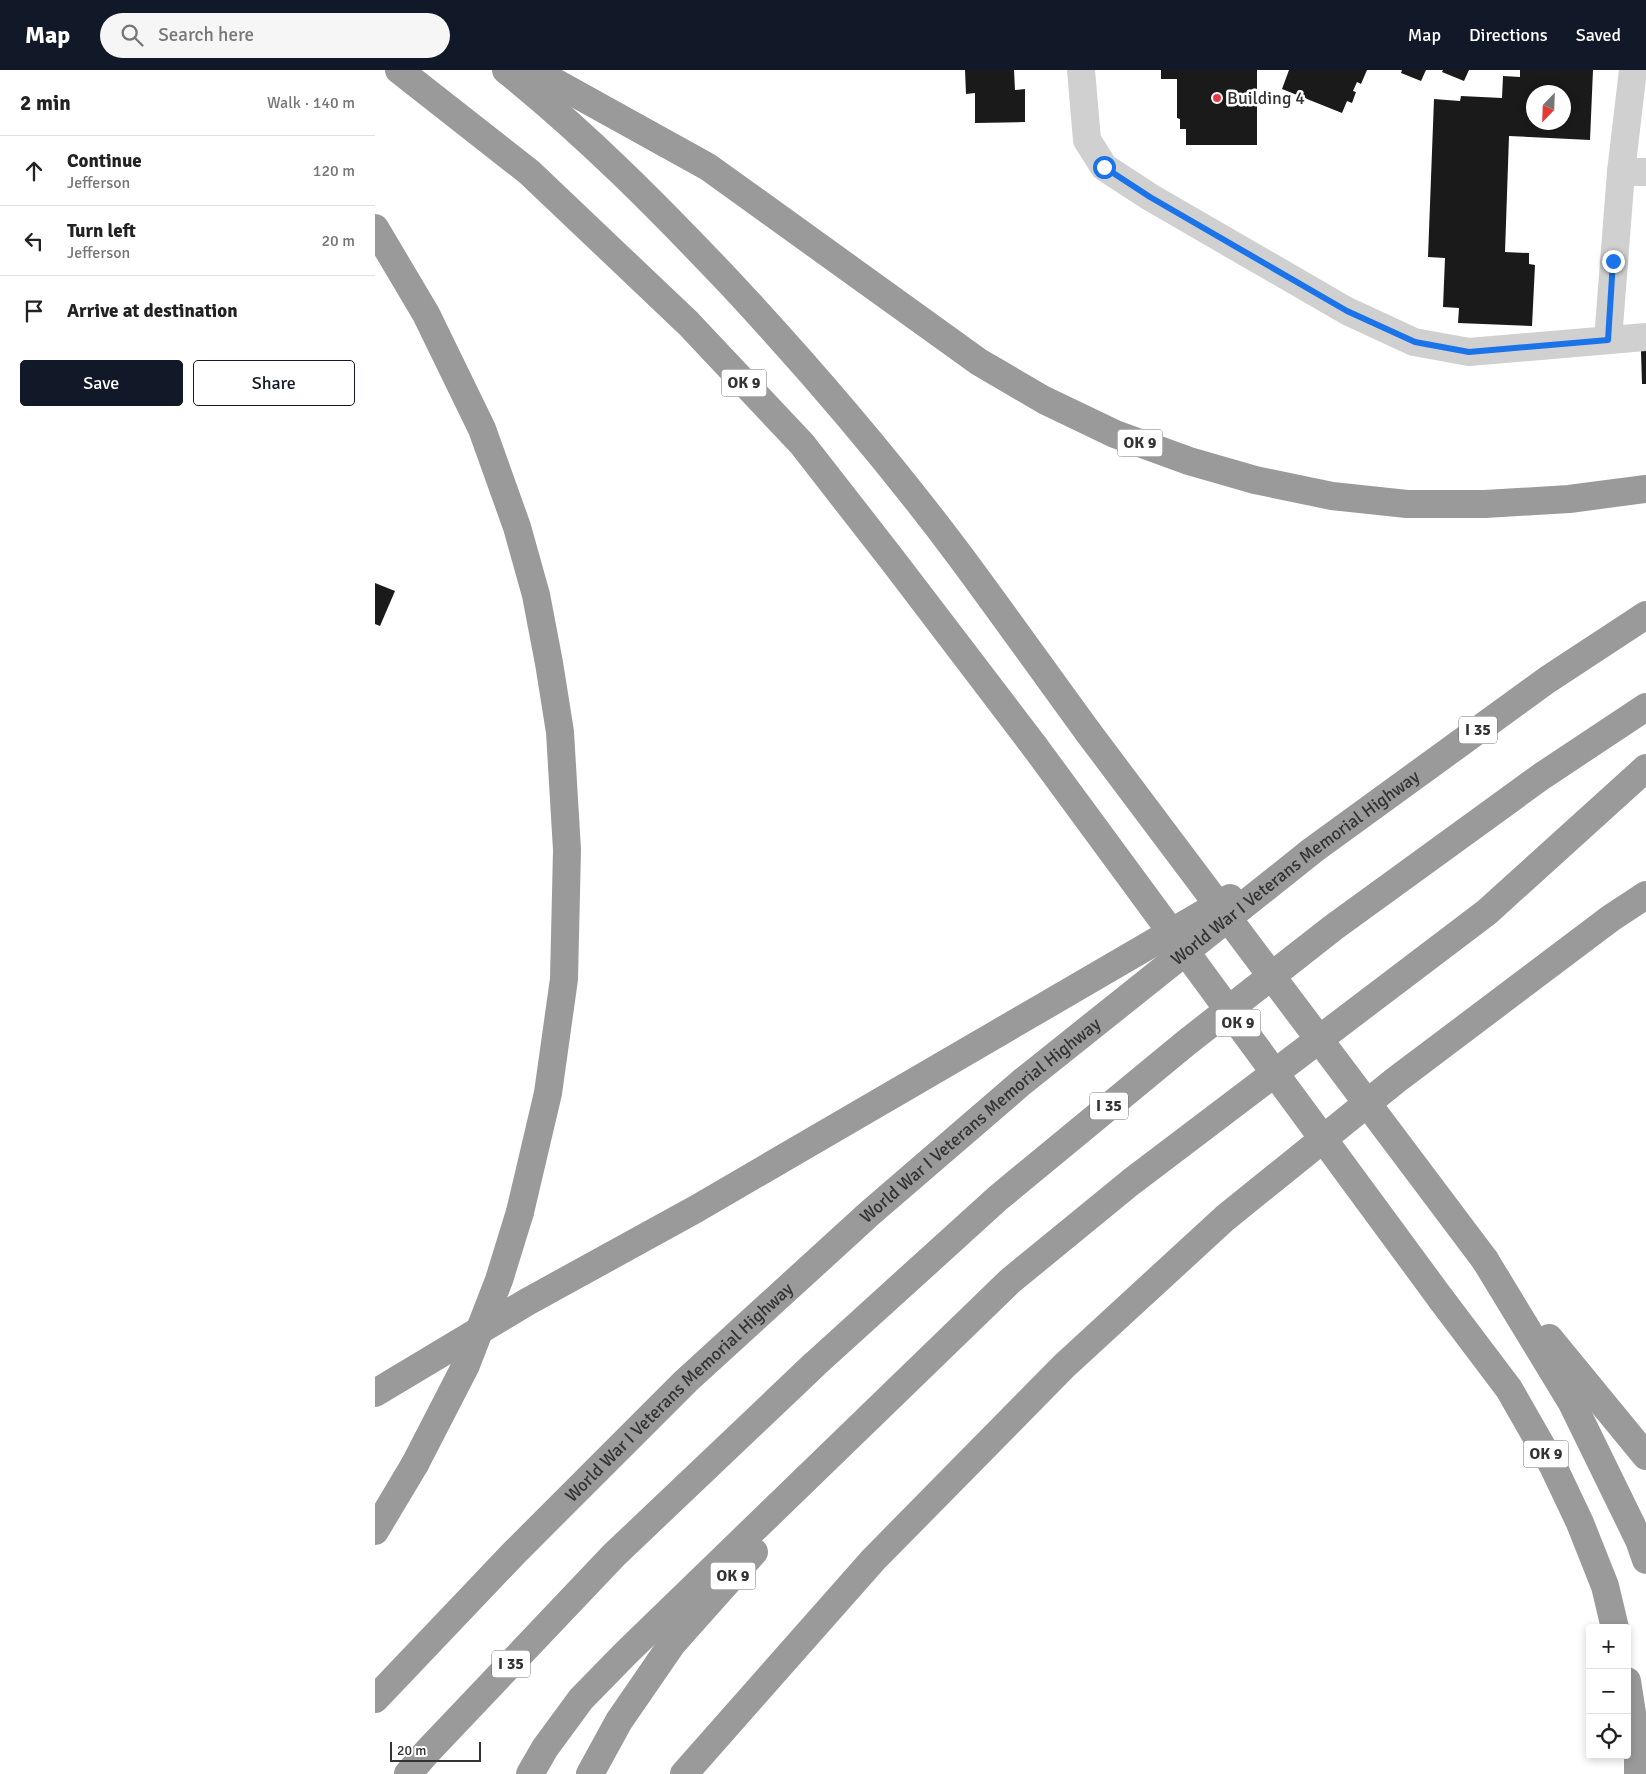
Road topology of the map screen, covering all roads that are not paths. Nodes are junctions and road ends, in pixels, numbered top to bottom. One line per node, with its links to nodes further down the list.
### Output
1 (399, 70): 22 (highway, OK 9, bridge)
2 (506, 70): 16 (highway, bridge)
3 (533, 70): 10 (highway, OK 9)
4 (1081, 70): 9 (street)
5 (1633, 70): 6 (street)
6 (1633, 172): 9 (street)
7 (375, 228): 20 (highway, bridge)
8 (1646, 336): 9 (street)
9 (1608, 340)
10 (1646, 489)
11 (1646, 615): 14 (highway, World War I Veterans Memorial Highway / I 35)
12 (1646, 707): 25 (highway, I 35)
13 (1646, 768): 18 (highway, OK 9)
14 (1313, 850): 17 (highway); 23 (highway, World War I Veterans Memorial Highway / I 35)
15 (1646, 894): 28 (highway)
16 (1485, 1260): 19 (highway); 21 (highway)
17 (375, 1393)
18 (893, 1394): 26 (highway); 27 (highway, OK 9)
19 (1646, 1456)
20 (375, 1531)
21 (1646, 1560)
22 (1614, 1624)
23 (375, 1699)
24 (1631, 1707): 29 (highway)
25 (408, 1774)
26 (530, 1774)
27 (590, 1774)
28 (684, 1774)
29 (1638, 1774)

